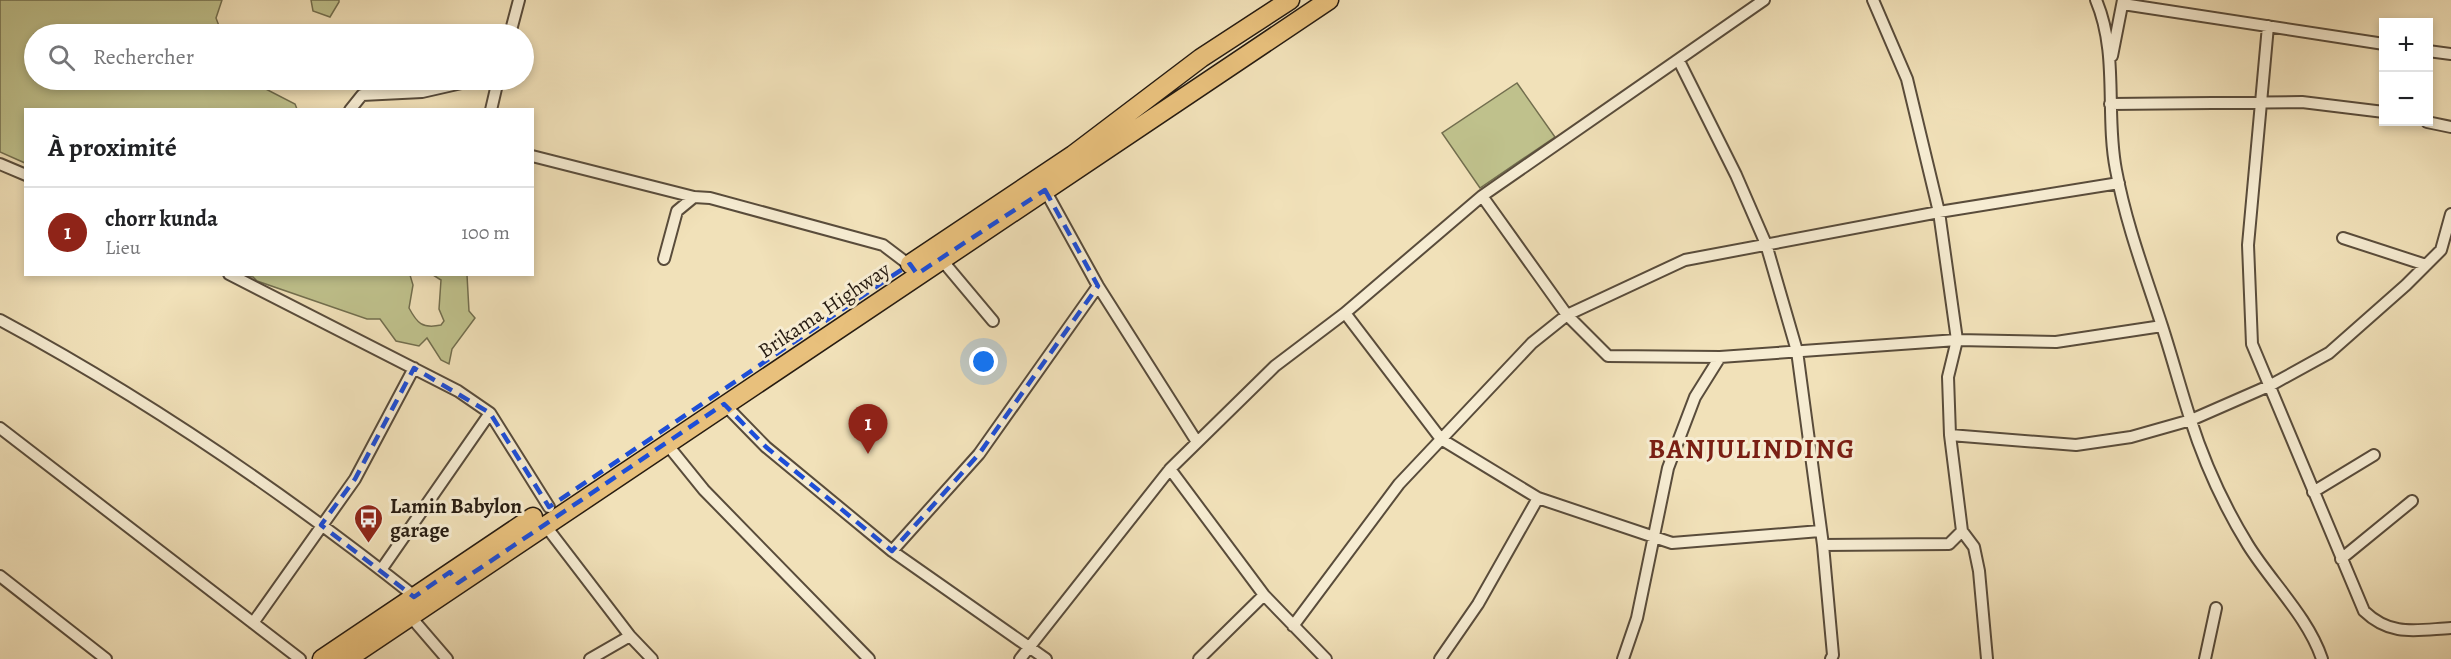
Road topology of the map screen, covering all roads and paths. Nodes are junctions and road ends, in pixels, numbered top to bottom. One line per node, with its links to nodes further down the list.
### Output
1 (519, 0): 8 (street)
2 (1290, 0): 39 (highway, Brikama Highway)
3 (1329, 0): 28 (highway, Brikama Highway)
4 (1764, 0): 13 (street)
5 (1873, 0): 31 (street)
6 (2096, 0): 14 (street)
7 (2123, 2): 9 (street); 14 (street)
8 (513, 24)
9 (2268, 26): 10 (street); 17 (street)
10 (2379, 43)
11 (2433, 52): 12 (street)
12 (2451, 54)
13 (1679, 61): 29 (street); 34 (street)
14 (2110, 66): 18 (street)
15 (431, 90): 19 (street)
16 (495, 90): 20 (street)
17 (2262, 103): 18 (street); 21 (street); 51 (street)
18 (2110, 104): 27 (street)
19 (352, 108)
20 (491, 108)
21 (2379, 111)
22 (2433, 123): 23 (street)
23 (2451, 127)
24 (534, 157): 30 (street)
25 (0, 164): 26 (street)
26 (24, 174)
27 (2119, 183): 31 (street); 46 (street)
28 (1045, 190): 37 (highway, Brikama Highway); 41 (street)
29 (1482, 196): 42 (street); 43 (street)
30 (694, 197): 36 (street); 39 (street)
31 (1939, 212): 34 (street); 47 (street)
32 (2451, 214): 35 (street)
33 (2343, 238): 38 (street)
34 (1766, 244): 43 (street); 48 (street)
35 (2446, 251): 38 (street)
36 (664, 259)
37 (940, 259): 39 (highway, Brikama Highway); 45 (street)
38 (2426, 265): 51 (street)
39 (914, 269): 52 (highway, Brikama Highway); 65 (highway, Brikama Highway)
40 (233, 276): 50 (street)
41 (1098, 286): 58 (street); 71 (street)
42 (1345, 313): 57 (street); 58 (street)
43 (1567, 315): 49 (street); 57 (street)
44 (0, 320): 66 (street)
45 (993, 321)
46 (2162, 326): 47 (street); 54 (street)
47 (1957, 340): 48 (street); 56 (street)
48 (1797, 351): 49 (street); 67 (street)
49 (1720, 357): 69 (street)
50 (414, 368): 53 (street); 66 (street)
51 (2271, 385): 54 (street); 62 (street)
52 (724, 404): 59 (highway, Brikama Highway); 71 (street)
53 (490, 413): 65 (street); 73 (street)
54 (2190, 420): 56 (street); 100 (street)
55 (0, 428): 78 (street)
56 (1950, 435): 68 (street)
57 (1441, 439): 63 (street); 79 (street)
58 (1197, 442): 61 (street)
59 (666, 443): 65 (highway, Brikama Highway); 90 (street)
60 (2374, 455): 62 (street)
61 (1170, 469): 75 (street); 82 (street)
62 (2313, 492): 72 (street)
63 (1538, 498): 69 (street); 95 (street)
64 (2412, 501): 72 (street)
65 (547, 516): 76 (highway, Brikama Highway); 81 (street)
66 (321, 525): 73 (street); 78 (street)
67 (1820, 531): 69 (street); 70 (street)
68 (1962, 531): 70 (street); 98 (street)
69 (1656, 538): 96 (street)
70 (1823, 545): 97 (street)
71 (892, 551): 82 (street)
72 (2341, 559): 80 (street)
73 (381, 570): 76 (street)
74 (0, 576): 83 (street)
75 (1264, 595): 79 (street); 93 (street)
76 (416, 606): 85 (highway, Brikama Highway); 86 (highway, Brikama Highway); 87 (street)
77 (2216, 608): 99 (street)
78 (253, 623): 84 (street)
79 (1293, 626): 94 (street)
80 (2451, 628)
81 (630, 636): 88 (street); 89 (street)
82 (1028, 648): 91 (street); 92 (street)
83 (105, 659)
84 (300, 659)
85 (322, 659)
86 (346, 659)
87 (447, 659)
88 (590, 659)
89 (652, 659)
90 (869, 659)
91 (1020, 659)
92 (1046, 659)
93 (1199, 659)
94 (1326, 659)
95 (1440, 659)
96 (1623, 659)
97 (1831, 659)
98 (1987, 659)
99 (2205, 659)
100 (2322, 659)

